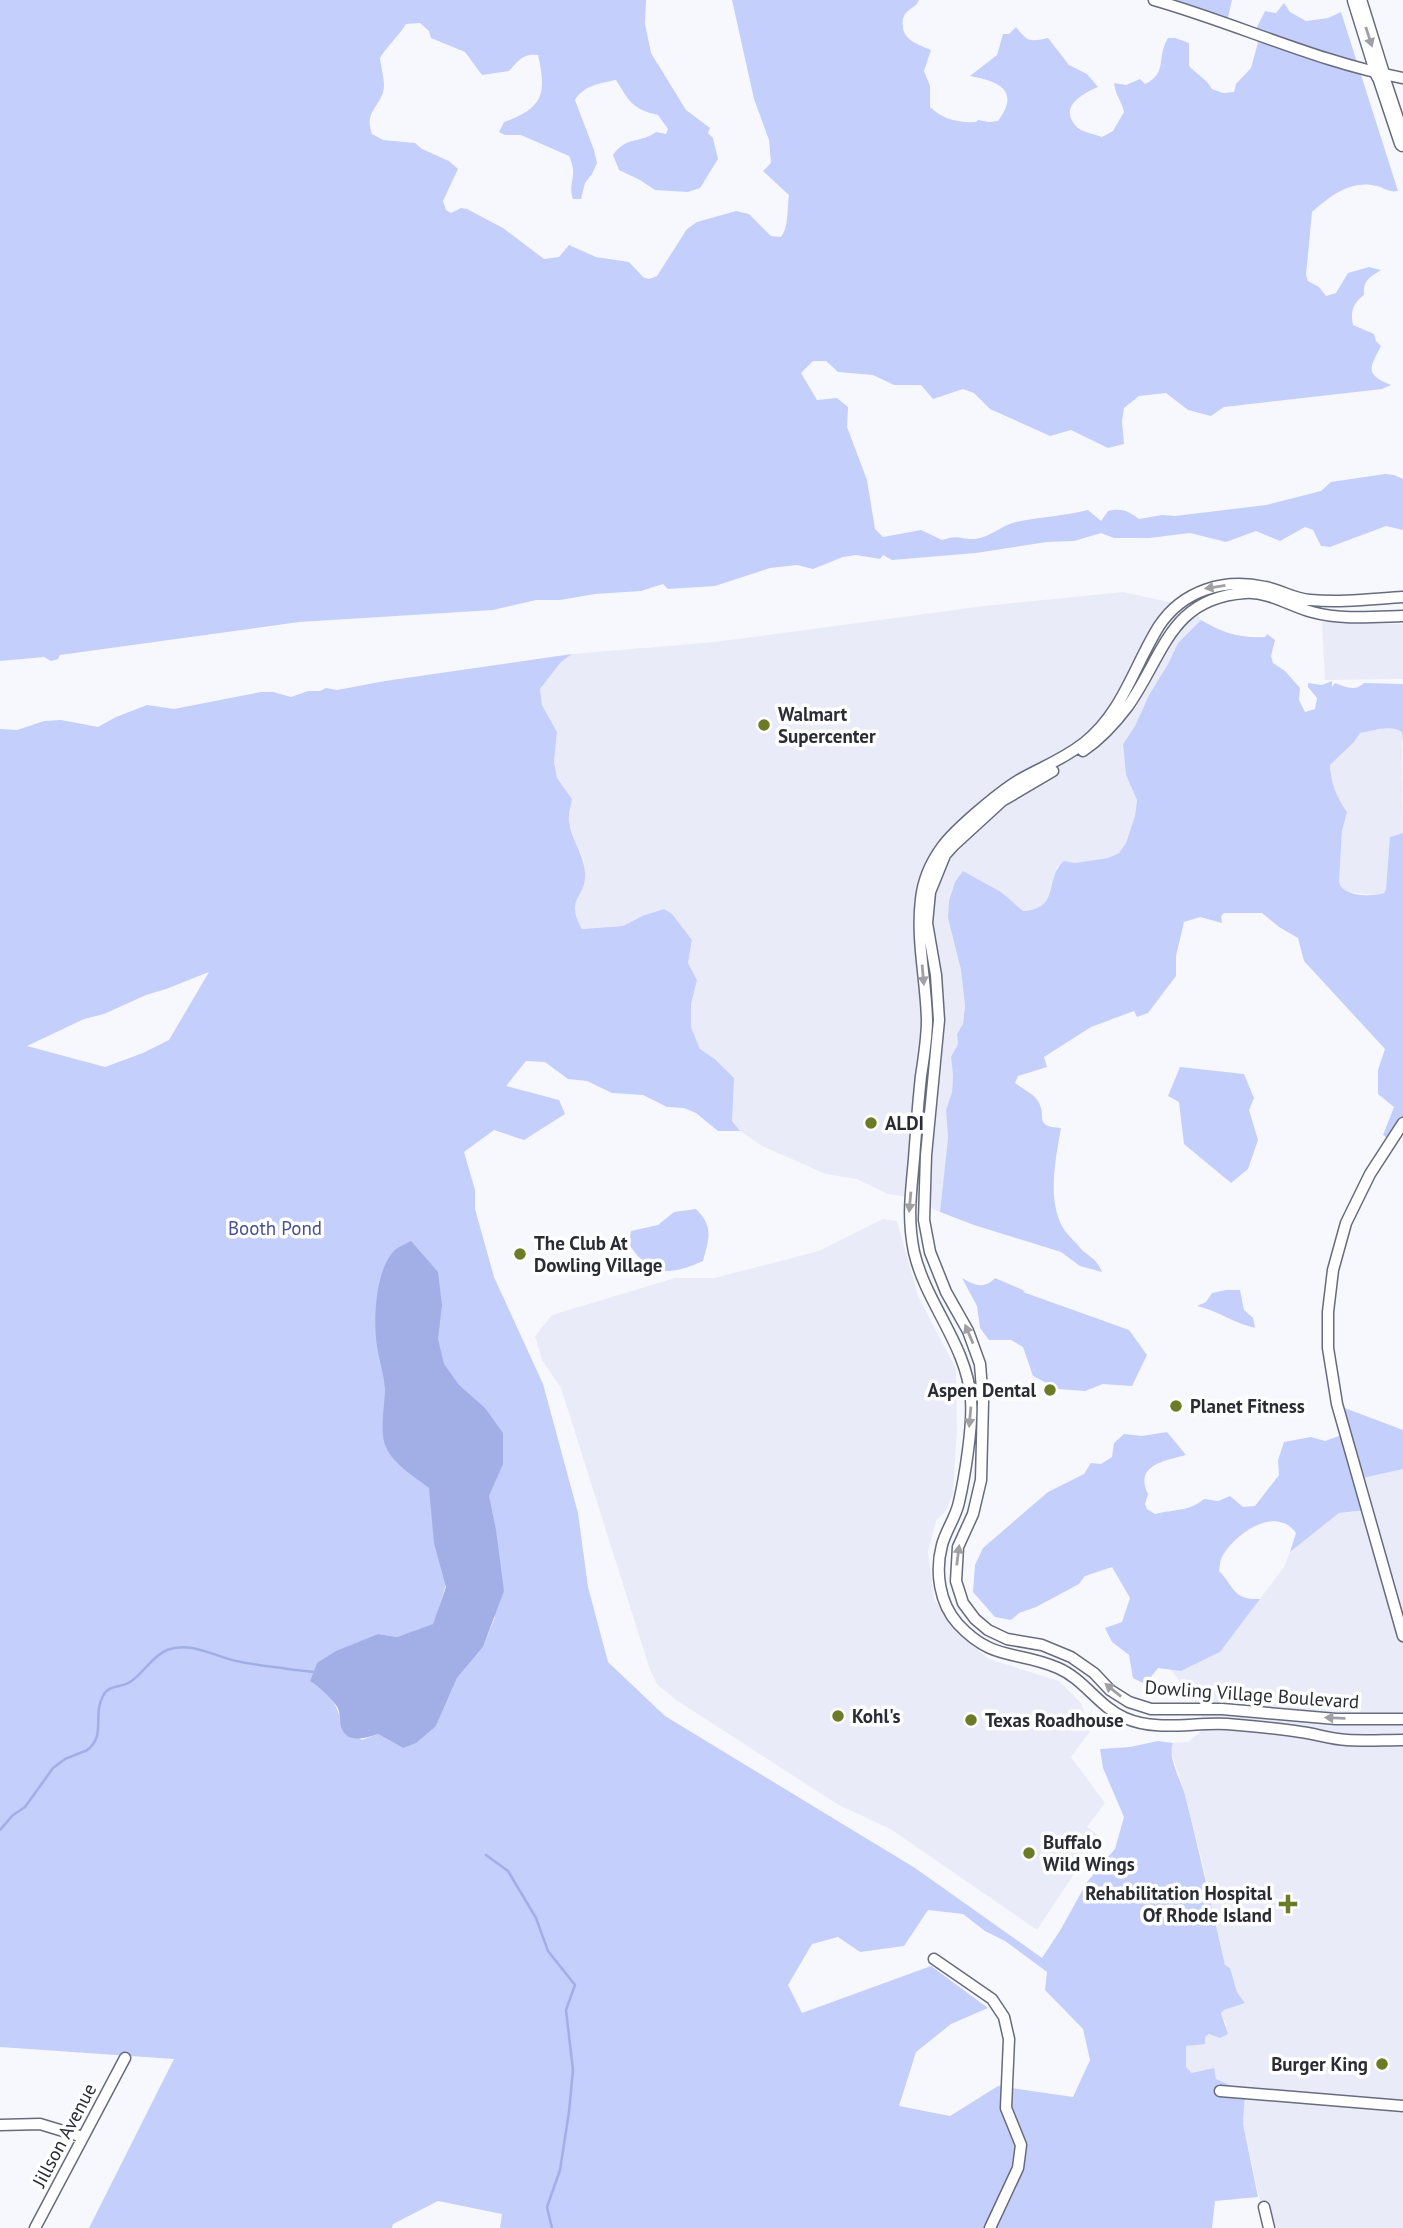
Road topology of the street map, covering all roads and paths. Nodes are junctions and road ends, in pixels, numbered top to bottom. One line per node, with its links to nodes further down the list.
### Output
1 (1154, 0): 3 (street)
2 (1357, 0): 3 (highway, one-way to 3)
3 (1380, 74): 4 (street); 5 (main road)
4 (1403, 78)
5 (1403, 143)
6 (1403, 597): 7 (street, Dowling Village Boulevard)
7 (1333, 601): 8 (street); 13 (street, Dowling Village Boulevard, one-way to 13)
8 (1333, 615): 9 (street, Dowling Village Boulevard); 12 (street, Dowling Village Boulevard, one-way to 8)
9 (1403, 616)
10 (1403, 1123): 11 (street)
11 (1403, 1636)
12 (1403, 1718)
13 (1403, 1740)
14 (934, 1959): 22 (street)
15 (125, 2058): 19 (street, Jillson Avenue)
16 (1220, 2091): 17 (street)
17 (1403, 2106)
18 (0, 2125): 19 (street)
19 (83, 2137): 21 (street, Jillson Avenue)
20 (1264, 2207): 23 (street)
21 (35, 2228)
22 (990, 2228)
23 (1269, 2228)

